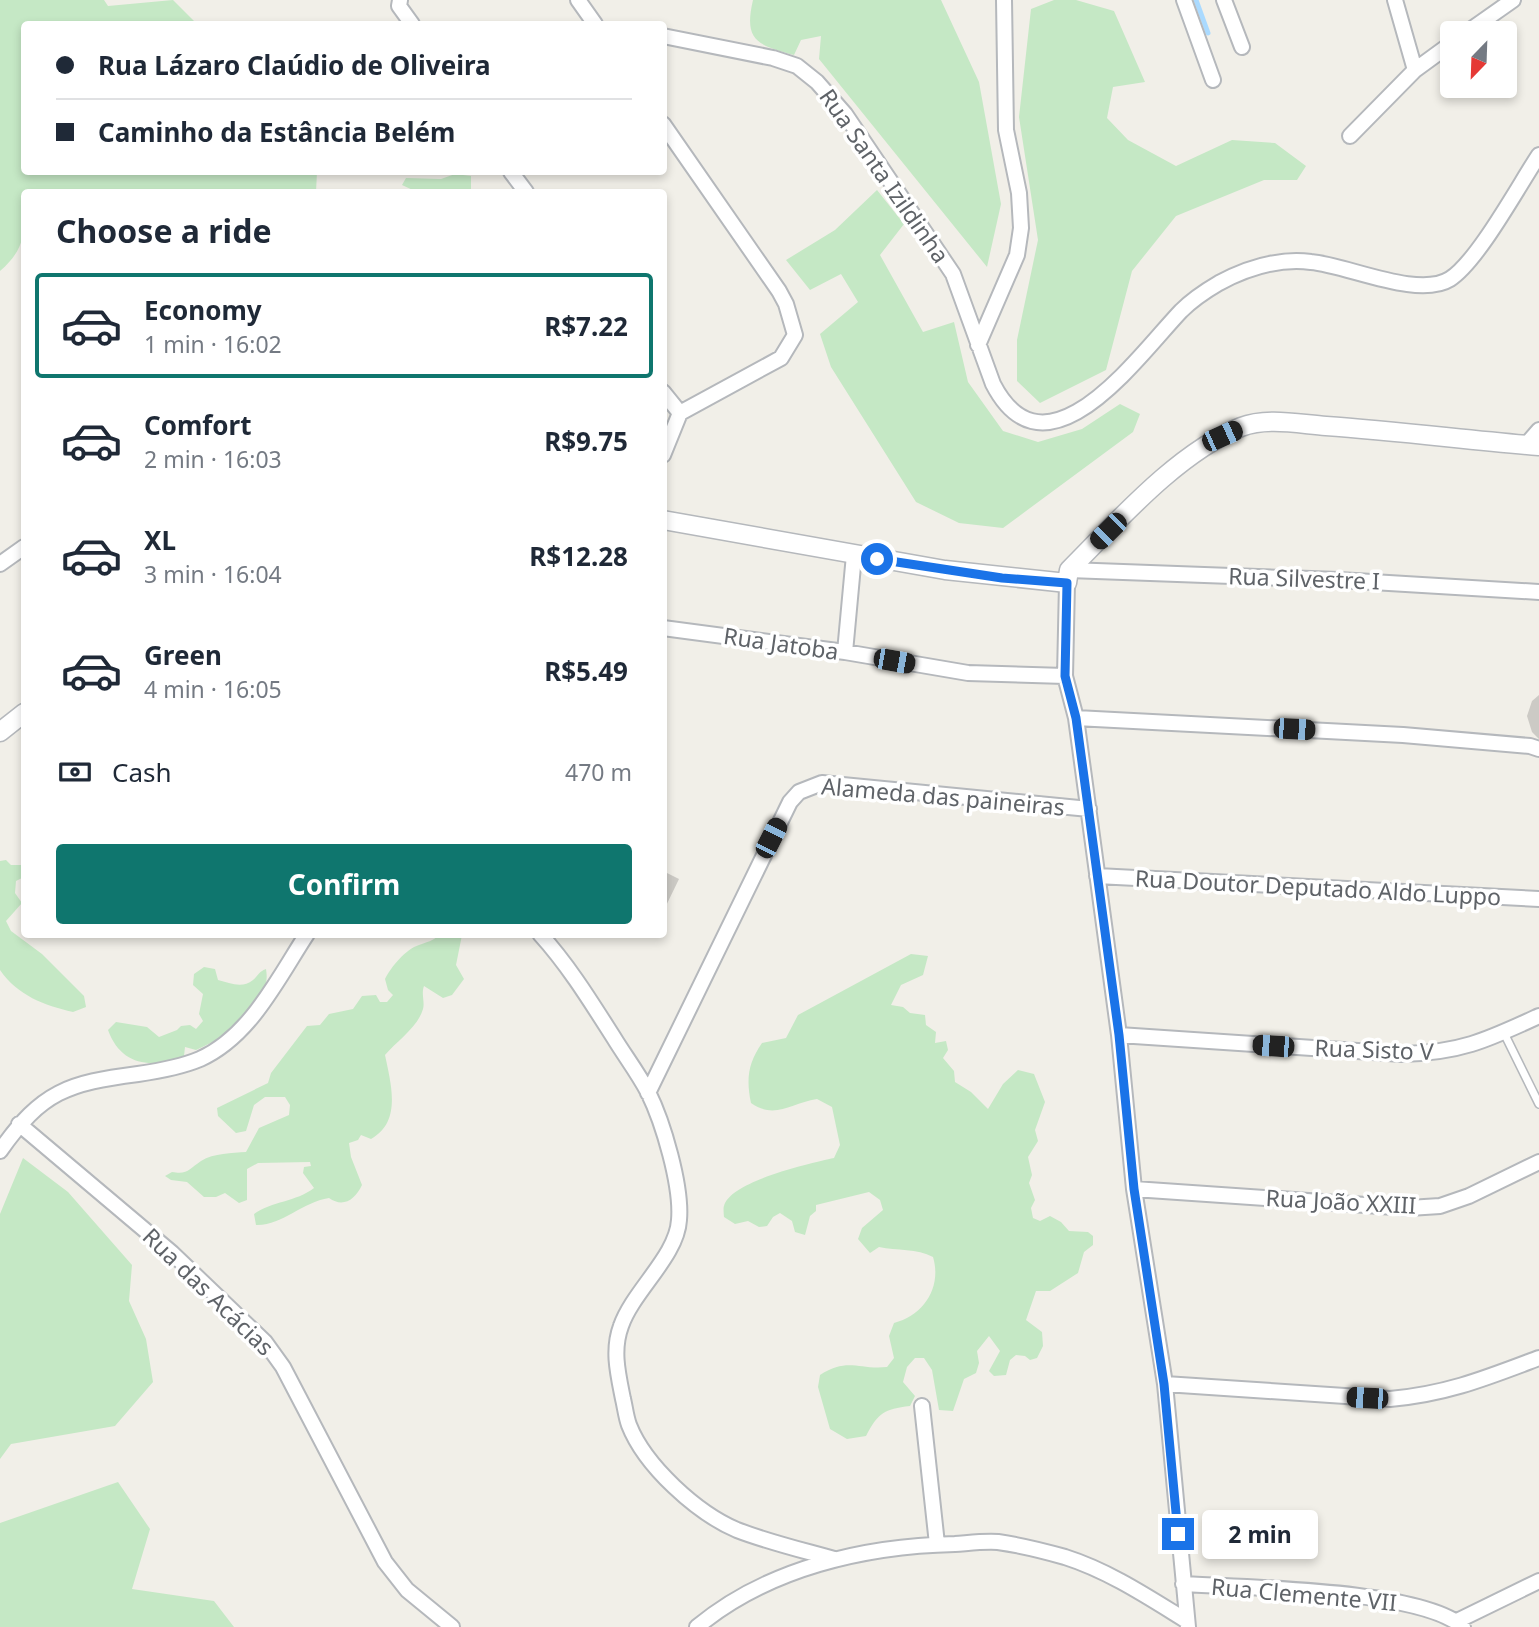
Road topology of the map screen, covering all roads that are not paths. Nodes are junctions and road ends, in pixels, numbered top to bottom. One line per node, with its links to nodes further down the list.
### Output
1 (579, 0): 9 (street)
2 (1004, 0): 19 (street)
3 (1184, 0): 15 (street)
4 (1224, 0): 12 (street)
5 (1395, 0): 14 (street)
6 (1513, 0): 10 (street)
7 (400, 3): 8 (street)
8 (410, 21)
9 (593, 21)
10 (1483, 21)
11 (667, 37): 19 (street, Rua Santa Izildinha)
12 (1242, 47)
13 (1440, 52): 14 (street)
14 (1415, 71): 17 (street)
15 (1213, 80)
16 (667, 130): 21 (street)
17 (1350, 136)
18 (1539, 155): 19 (street, Rua Santa Izildinha)
19 (978, 345)
20 (667, 397): 21 (street)
21 (680, 413): 23 (street)
22 (1539, 430): 24 (street)
23 (667, 445)
24 (1532, 446): 29 (street)
25 (667, 521): 27 (street)
26 (21, 549): 28 (street)
27 (854, 555): 29 (street); 32 (street)
28 (0, 564)
29 (1068, 576): 30 (street, Rua Silvestre I); 33 (street)
30 (1539, 592)
31 (667, 629): 32 (street, Rua Jatoba)
32 (845, 652): 33 (street, Rua Jatoba)
33 (1065, 676): 35 (street)
34 (21, 715): 36 (street)
35 (1076, 718): 37 (street); 38 (street)
36 (0, 732)
37 (1539, 749)
38 (1089, 809): 39 (street); 46 (street, Alameda das paineiras)
39 (1097, 877): 40 (street, Rua Doutor Deputado Aldo Luppo); 45 (street)
40 (1539, 899)
41 (304, 938): 48 (street)
42 (543, 938): 46 (street)
43 (1539, 1016): 44 (street, Rua Sisto V)
44 (1504, 1032): 45 (street, Rua Sisto V); 47 (lane)
45 (1119, 1035): 51 (street)
46 (648, 1093): 56 (street)
47 (1539, 1104)
48 (19, 1124): 49 (street); 61 (street, Rua das Acácias)
49 (0, 1151)
50 (1539, 1162): 51 (street, Rua João XXIII)
51 (1134, 1189): 53 (street)
52 (1539, 1358): 53 (street)
53 (1164, 1384): 58 (street)
54 (922, 1406): 55 (street)
55 (937, 1544): 56 (street); 59 (street)
56 (834, 1559): 62 (street)
57 (1539, 1581): 60 (street)
58 (1183, 1584): 59 (street); 60 (street, Rua Clemente VII)
59 (1188, 1624)
60 (1460, 1624)
61 (452, 1627)
62 (697, 1627)

